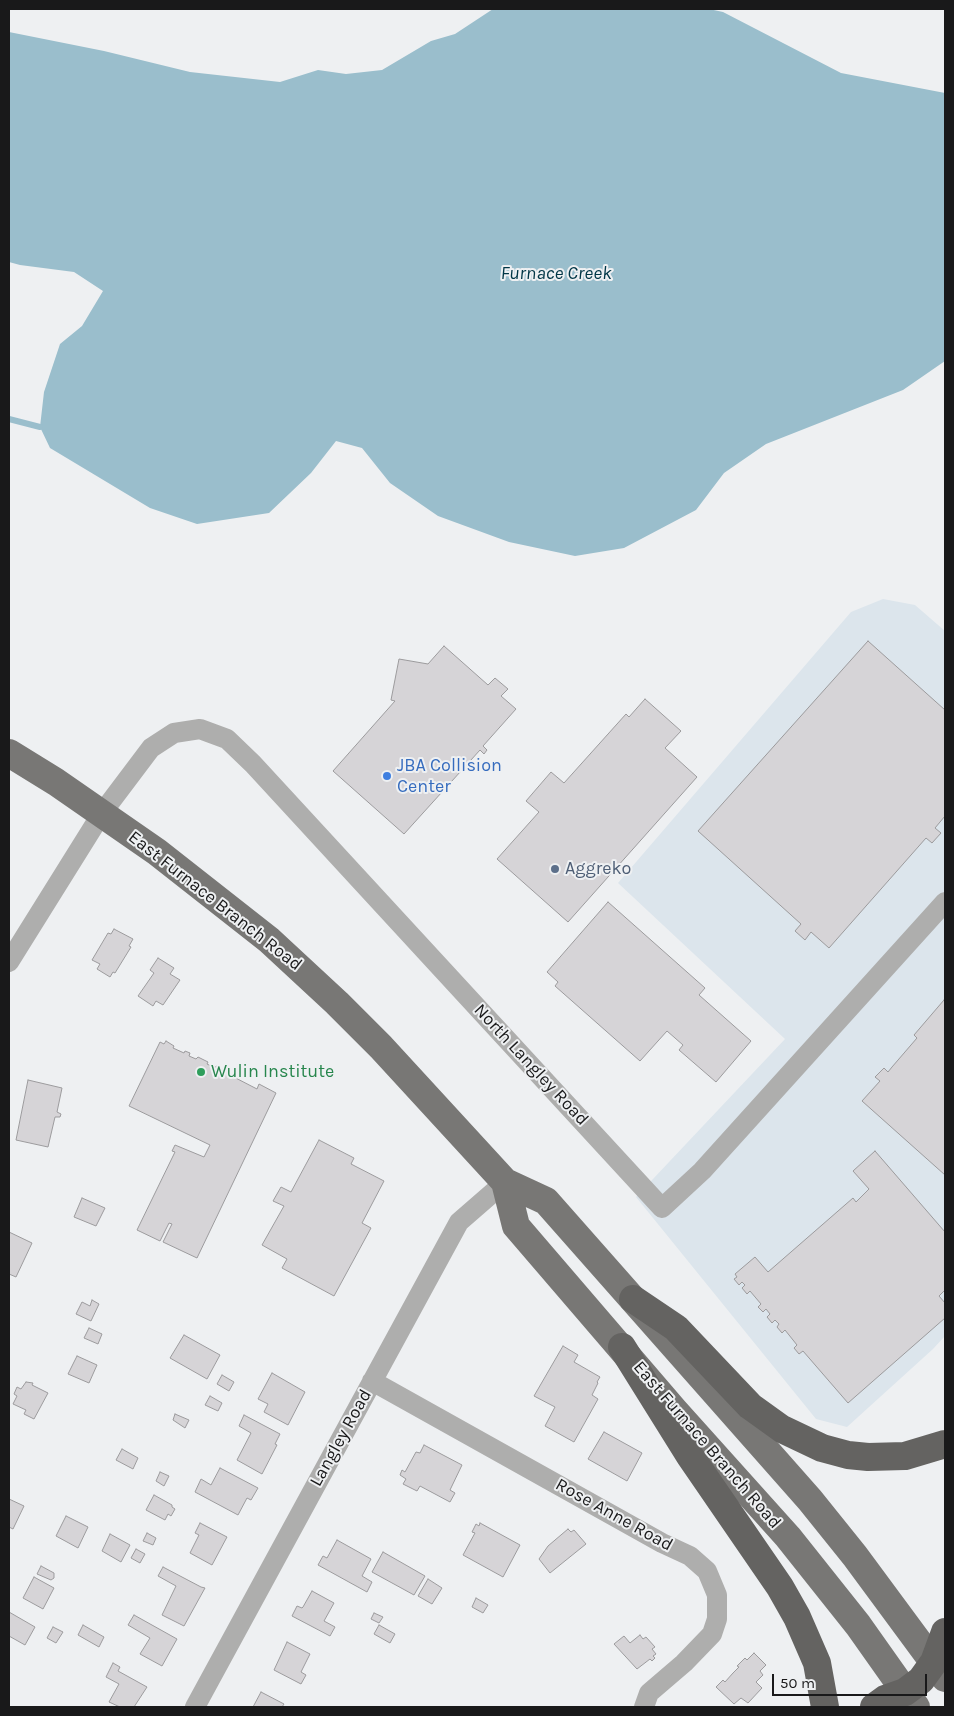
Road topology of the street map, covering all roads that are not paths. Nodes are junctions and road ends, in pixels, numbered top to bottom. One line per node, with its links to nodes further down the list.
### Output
1 (9, 753): 2 (main road, East Furnace Branch Road)
2 (102, 813): 3 (street, North Langley Road); 4 (street); 5 (main road, East Furnace Branch Road)
3 (945, 902)
4 (9, 962)
5 (504, 1182): 6 (main road, East Furnace Branch Road); 7 (main road, East Furnace Branch Road); 8 (street, Langley Road)
6 (632, 1298): 9 (highway); 11 (main road, East Furnace Branch Road)
7 (622, 1347): 12 (main road, East Furnace Branch Road); 15 (highway)
8 (372, 1381): 13 (street, Langley Road); 14 (street, Rose Anne Road)
9 (945, 1444)
10 (945, 1632): 11 (highway)
11 (940, 1670): 12 (highway)
12 (911, 1699): 16 (highway)
13 (195, 1707)
14 (644, 1707)
15 (825, 1707)
16 (874, 1707)

